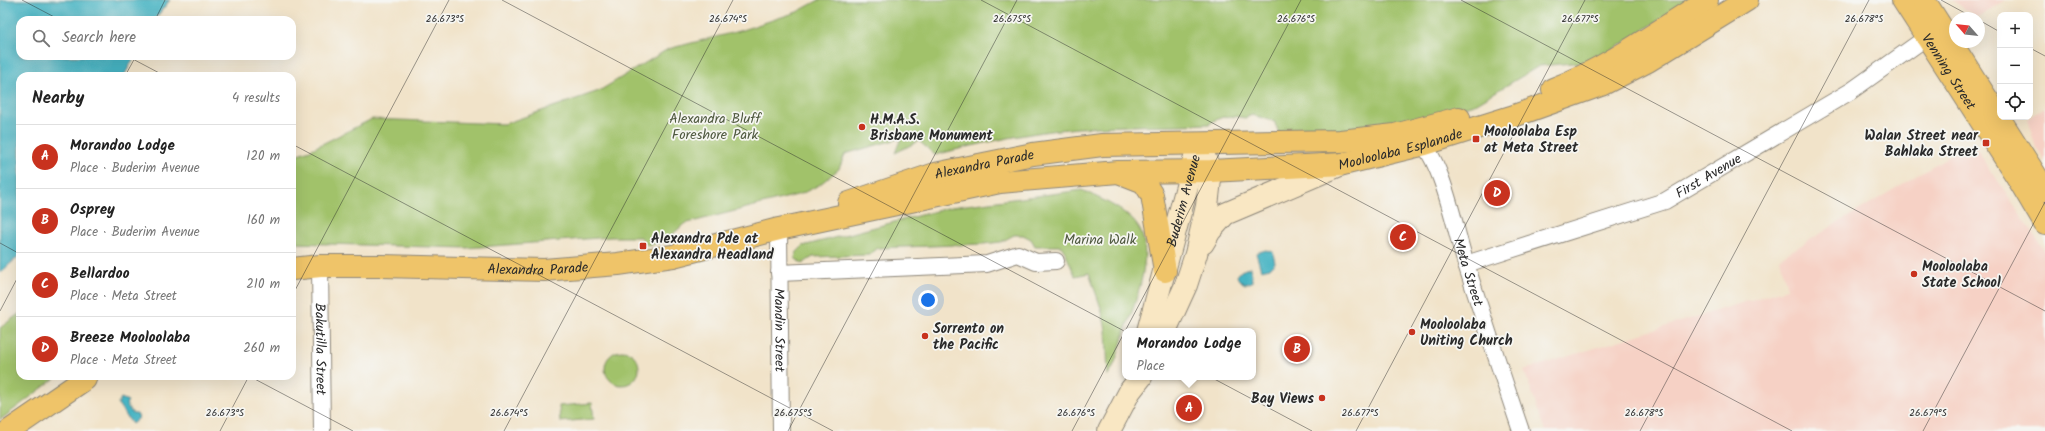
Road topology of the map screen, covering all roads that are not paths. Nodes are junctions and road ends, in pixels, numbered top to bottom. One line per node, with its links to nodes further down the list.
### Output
1 (1707, 0): 6 (main road, Mooloolaba Esplanade)
2 (1747, 0): 7 (main road, Mooloolaba Esplanade)
3 (1903, 0): 5 (main road, Venning Street)
4 (1924, 0): 12 (main road, Venning Street)
5 (1927, 37): 13 (main road, Venning Street); 17 (street, First Avenue)
6 (1395, 136): 7 (street); 8 (main road, Mooloolaba Esplanade)
7 (1425, 144): 9 (main road, Mooloolaba Esplanade); 17 (street, Meta Street)
8 (1198, 145): 10 (main road, Buderim Avenue); 14 (main road, Alexandra Parade)
9 (1343, 164): 10 (main road, Mooloolaba Esplanade); 15 (main road)
10 (1201, 171): 11 (main road, Alexandra Parade); 15 (main road, Buderim Avenue); 20 (main road, Buderim Avenue)
11 (1118, 172): 14 (main road, Alexandra Parade); 20 (main road)
12 (2045, 190)
13 (2045, 224)
14 (779, 229): 18 (main road, Alexandra Parade); 21 (street, Mandin Street)
15 (1196, 254): 23 (main road, Buderim Avenue)
16 (1056, 261): 21 (street)
17 (1466, 264): 32 (street, Meta Street)
18 (320, 266): 19 (main road, Alexandra Parade); 29 (street, Bakutilla Street)
19 (296, 268)
20 (1165, 271): 22 (main road, Buderim Avenue)
21 (778, 273): 30 (street, Mandin Street)
22 (1149, 328)
23 (1166, 328)
24 (84, 380): 27 (main road)
25 (85, 380): 28 (main road)
26 (1134, 382): 31 (main road)
27 (9, 431)
28 (26, 431)
29 (322, 431)
30 (781, 431)
31 (1109, 431)
32 (1521, 431)

